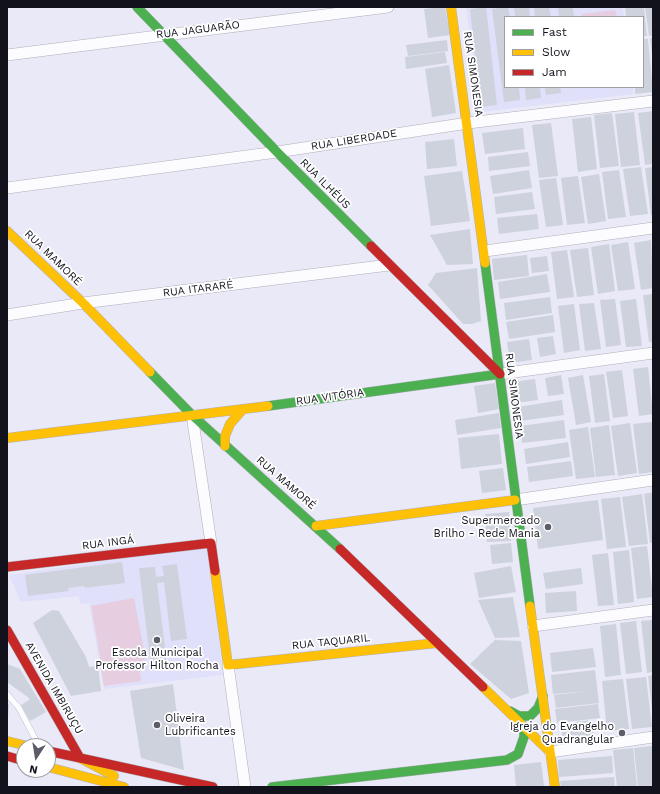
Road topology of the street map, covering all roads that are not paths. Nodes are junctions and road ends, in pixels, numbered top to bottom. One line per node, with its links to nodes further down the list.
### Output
1 (137, 7): 4 (main road, RUA ILHÉUS)
2 (388, 7): 4 (street, RUA JAGUARÃO)
3 (451, 7): 7 (main road, RUA SIMONESIA)
4 (164, 34): 5 (street, RUA JAGUARÃO); 8 (main road, RUA ILHÉUS)
5 (7, 55)
6 (653, 101): 7 (street, RUA LIBERDADE)
7 (468, 123): 8 (street, RUA LIBERDADE); 12 (main road, RUA SIMONESIA)
8 (277, 152): 9 (street, RUA LIBERDADE); 13 (main road, RUA ILHÉUS)
9 (7, 188)
10 (653, 228): 12 (street)
11 (7, 231): 14 (main road, RUA MAMORÉ)
12 (484, 251): 16 (main road, RUA SIMONESIA)
13 (389, 265): 14 (street, RUA ITARARÉ); 18 (main road, RUA ILHÉUS)
14 (83, 303): 15 (street, RUA ITARARÉ); 24 (main road, RUA MAMORÉ)
15 (7, 315)
16 (495, 338): 17 (main road); 21 (main road, RUA SIMONESIA)
17 (491, 348): 18 (main road); 20 (main road)
18 (472, 349): 20 (main road, RUA ILHÉUS)
19 (653, 353): 21 (street, RUA VITÓRIA)
20 (484, 360): 21 (main road, RUA ILHÉUS); 22 (main road)
21 (500, 374): 22 (main road, RUA VITÓRIA); 28 (main road, RUA SIMONESIA)
22 (468, 379): 23 (main road, RUA VITÓRIA)
23 (243, 409): 24 (main road, RUA VITÓRIA); 26 (main road)
24 (192, 415): 25 (main road, RUA VITÓRIA); 26 (main road, RUA MAMORÉ); 30 (street)
25 (7, 438)
26 (225, 446): 29 (main road, RUA MAMORÉ)
27 (653, 480): 28 (street)
28 (515, 500): 29 (main road); 33 (main road, RUA SIMONESIA)
29 (316, 526): 35 (main road, RUA MAMORÉ)
30 (211, 543): 31 (main road, RUA INGÁ); 36 (main road)
31 (7, 566)
32 (653, 610): 33 (street)
33 (533, 626): 38 (main road, RUA SIMONESIA)
34 (7, 630): 45 (main road, AVENIDA IMBIRUÇU)
35 (437, 643): 36 (main road, RUA TAQUARIL); 39 (main road, RUA MAMORÉ)
36 (228, 665): 50 (street)
37 (7, 694): 42 (lane)
38 (543, 696): 39 (main road); 43 (main road, RUA SIMONESIA)
39 (507, 710): 40 (main road, RUA MAMORÉ)
40 (524, 726): 43 (main road, RUA MAMORÉ); 51 (main road)
41 (653, 737): 43 (street)
42 (35, 738)
43 (550, 752): 52 (main road, RUA SIMONESIA)
44 (56, 753): 45 (main road)
45 (80, 758): 48 (main road); 49 (main road)
46 (56, 769): 47 (main road)
47 (124, 787)
48 (133, 787)
49 (213, 787)
50 (245, 787)
51 (272, 787)
52 (555, 787)

